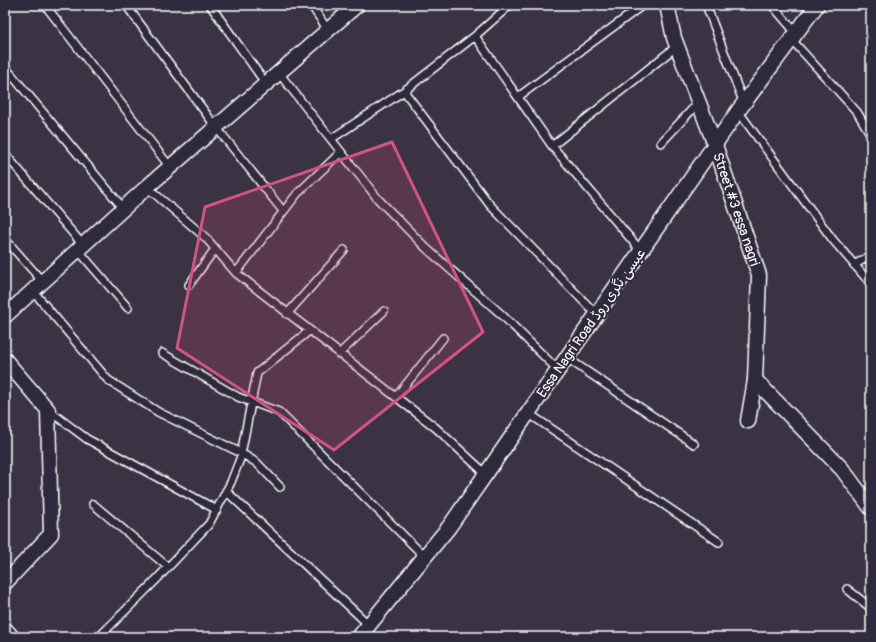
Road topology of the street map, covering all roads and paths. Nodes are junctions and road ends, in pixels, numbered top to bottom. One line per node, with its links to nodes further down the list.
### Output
1 (45, 5): 31 (lane)
2 (126, 5): 23 (lane)
3 (210, 5): 18 (lane)
4 (311, 5): 12 (lane)
5 (357, 5): 12 (street)
6 (510, 5): 13 (lane)
7 (643, 5): 20 (lane)
8 (667, 5): 15 (street, Street #3 essa nagri)
9 (706, 5): 22 (lane)
10 (772, 5): 14 (lane)
11 (816, 5): 14 (street, Essa Nagri Road عیسیٰ نگری روڈ)
12 (328, 30): 17 (street)
13 (475, 36): 19 (lane); 20 (lane)
14 (794, 36): 22 (street, Essa Nagri Road عیسیٰ نگری روڈ); 24 (lane)
15 (677, 46): 21 (street, Street #3 essa nagri); 28 (lane)
16 (5, 67): 33 (lane)
17 (279, 73): 18 (street); 25 (lane)
18 (266, 84): 23 (street)
19 (404, 91): 25 (lane); 49 (lane)
20 (518, 97): 28 (lane)
21 (698, 102): 26 (lane); 27 (street, Street #3 essa nagri)
22 (741, 108): 27 (street, Essa Nagri Road عیسیٰ نگری روڈ); 41 (lane)
23 (216, 127): 31 (street); 34 (lane)
24 (871, 135)
25 (331, 139): 29 (lane)
26 (661, 143)
27 (715, 145): 39 (street, Essa Nagri Road عیسیٰ نگری روڈ); 58 (street, Street #3 essa nagri)
28 (552, 146): 39 (lane)
29 (341, 152): 34 (lane); 57 (lane)
30 (5, 154): 36 (lane)
31 (170, 167): 32 (street)
32 (147, 187): 33 (street); 37 (lane)
33 (123, 208): 36 (street)
34 (283, 211): 42 (lane)
35 (5, 238): 45 (lane)
36 (80, 247): 45 (street); 46 (lane)
37 (215, 249): 42 (lane); 44 (lane)
38 (344, 250): 48 (lane)
39 (641, 251): 49 (street, Essa Nagri Road عیسیٰ نگری روڈ)
40 (871, 255): 41 (lane)
41 (854, 265): 43 (lane)
42 (236, 273): 48 (lane)
43 (871, 284)
44 (189, 285)
45 (38, 286): 50 (street); 65 (lane)
46 (128, 308)
47 (384, 311): 54 (lane)
48 (288, 314): 51 (lane)
49 (597, 315): 55 (street, Essa Nagri Road عیسیٰ نگری روڈ)
50 (5, 316)
51 (309, 331): 54 (lane); 60 (lane)
52 (443, 338): 59 (lane)
53 (162, 353): 60 (lane)
54 (339, 354): 59 (lane)
55 (567, 358): 57 (street, Essa Nagri Road عیسیٰ نگری روڈ); 64 (lane)
56 (5, 360): 61 (street)
57 (558, 370): 62 (street, Essa Nagri Road عیسیٰ نگری روڈ)
58 (755, 380): 63 (street, Street #3 essa nagri); 70 (street)
59 (396, 398): 66 (lane)
60 (251, 401): 65 (lane); 73 (lane)
61 (48, 410): 71 (lane); 75 (street)
62 (528, 413): 66 (street, Essa Nagri Road عیسیٰ نگری روڈ); 72 (lane)
63 (748, 421)
64 (694, 444)
65 (241, 453): 67 (lane); 68 (lane)
66 (486, 474): 73 (street, Essa Nagri Road عیسیٰ نگری روڈ)
67 (280, 488)
68 (226, 491): 71 (lane); 78 (lane)
69 (93, 504): 74 (lane)
70 (871, 508)
71 (217, 510): 74 (lane)
72 (719, 542)
73 (425, 556): 78 (street, Essa Nagri Road عیسیٰ نگری روڈ)
74 (168, 567): 81 (lane)
75 (5, 583)
76 (847, 589): 77 (lane)
77 (871, 608)
78 (369, 625): 82 (street, Essa Nagri Road عیسیٰ نگری روڈ)
79 (5, 629): 80 (street)
80 (12, 637)
81 (99, 637)
82 (359, 637)

